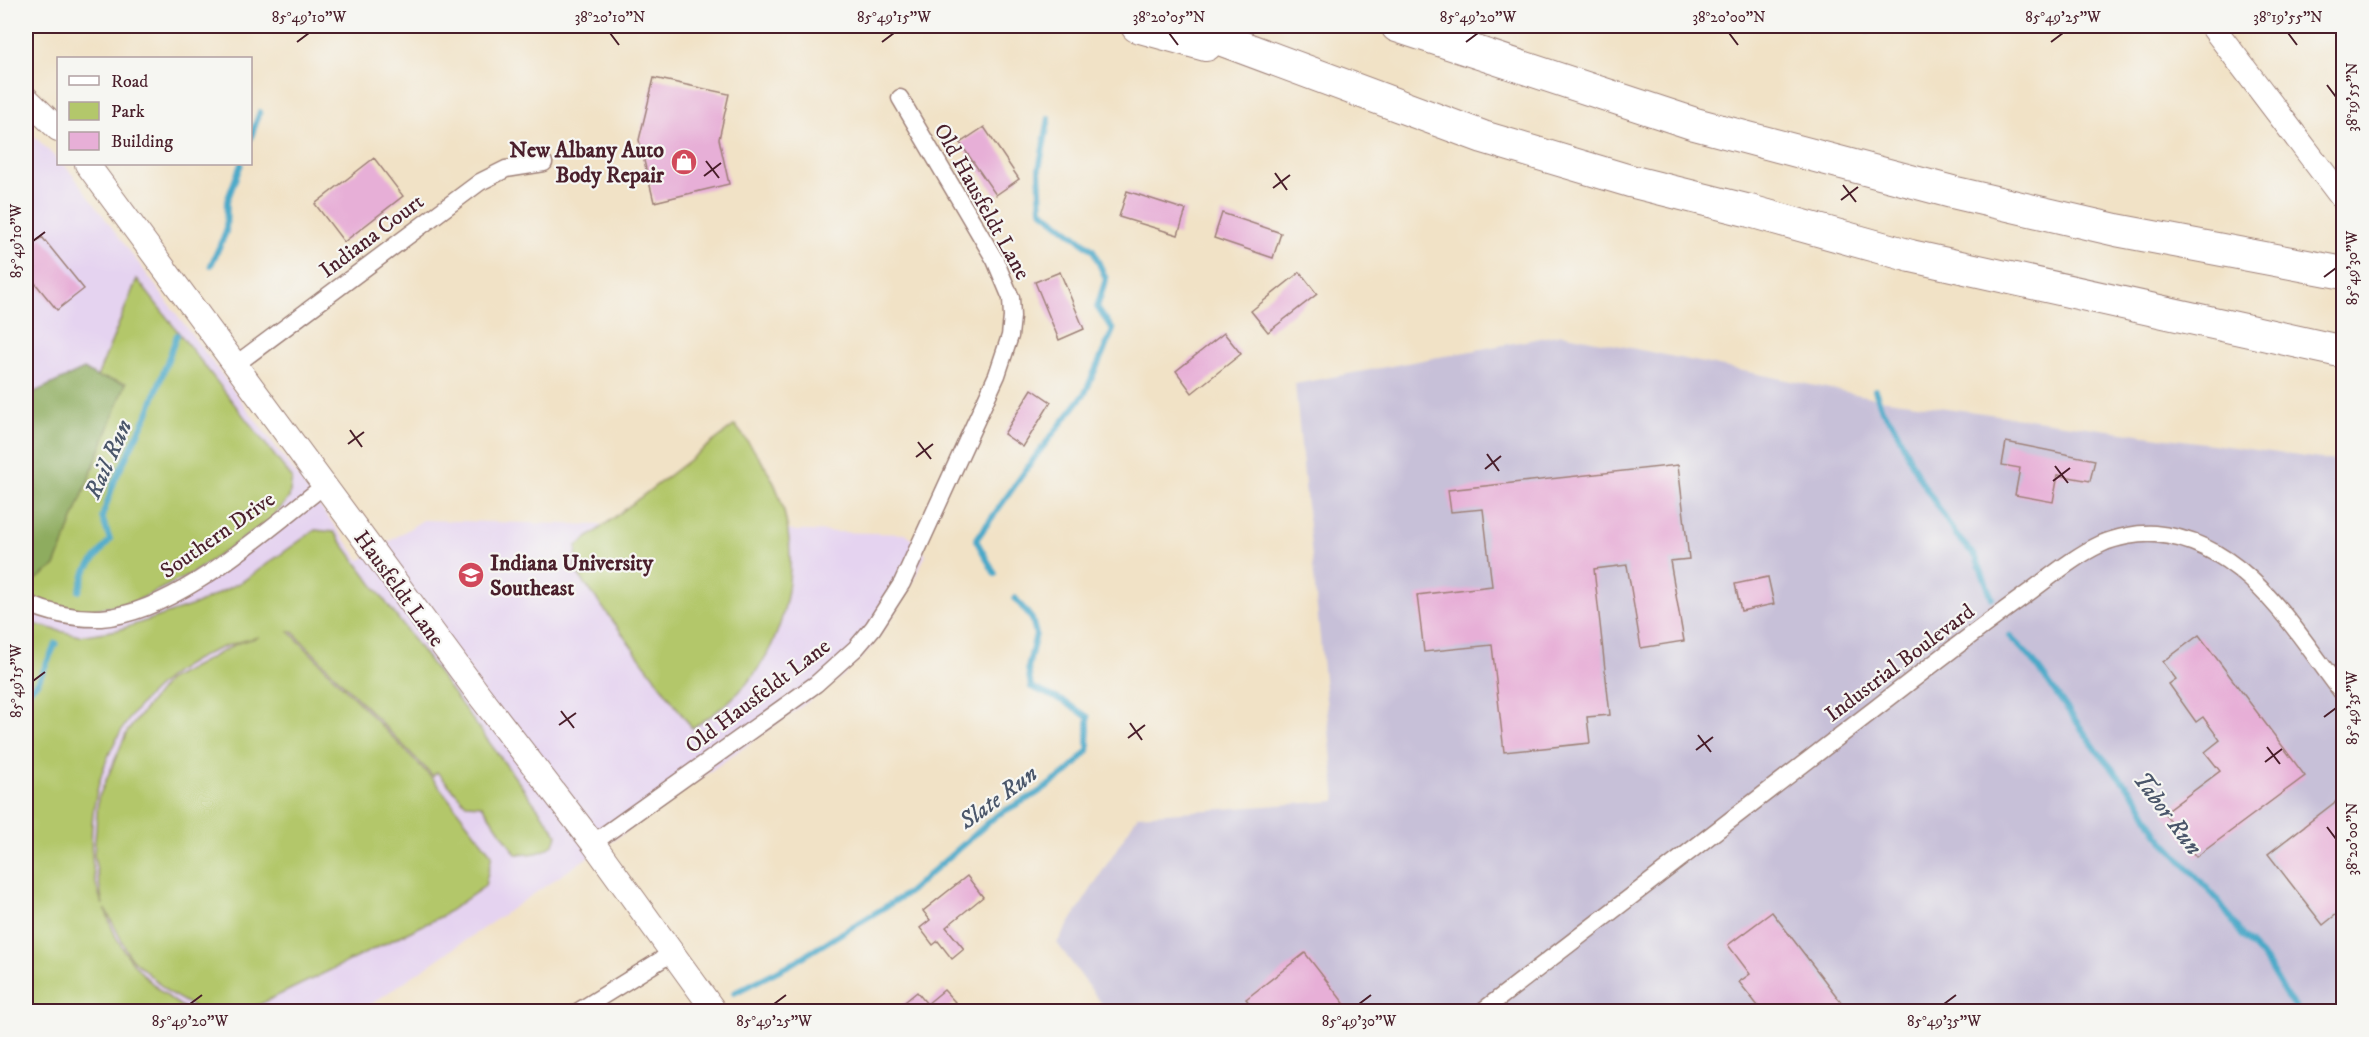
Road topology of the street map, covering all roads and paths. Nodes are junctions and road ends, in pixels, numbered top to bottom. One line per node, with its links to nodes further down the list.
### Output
1 (1137, 26): 7 (highway)
2 (1185, 26): 7 (highway)
3 (1397, 26): 6 (highway)
4 (1441, 26): 6 (highway)
5 (2212, 26): 13 (street)
6 (1555, 79): 14 (highway)
7 (1346, 87): 15 (highway)
8 (26, 98): 10 (street)
9 (900, 98): 20 (street, Old Hausfeldt Lane)
10 (57, 128)
11 (544, 163): 16 (street, Indiana Court)
12 (88, 165): 16 (street, Hausfeldt Lane)
13 (2339, 187)
14 (2343, 273)
15 (2343, 352)
16 (235, 365): 17 (street, Hausfeldt Lane)
17 (325, 485): 18 (street, Southern Drive); 20 (street, Hausfeldt Lane)
18 (26, 603)
19 (2343, 695): 24 (street, Industrial Boulevard)
20 (593, 843): 21 (street, Hausfeldt Lane)
21 (672, 953): 22 (street); 23 (street, Hausfeldt Lane)
22 (577, 1011)
23 (716, 1011)
24 (1481, 1011)

